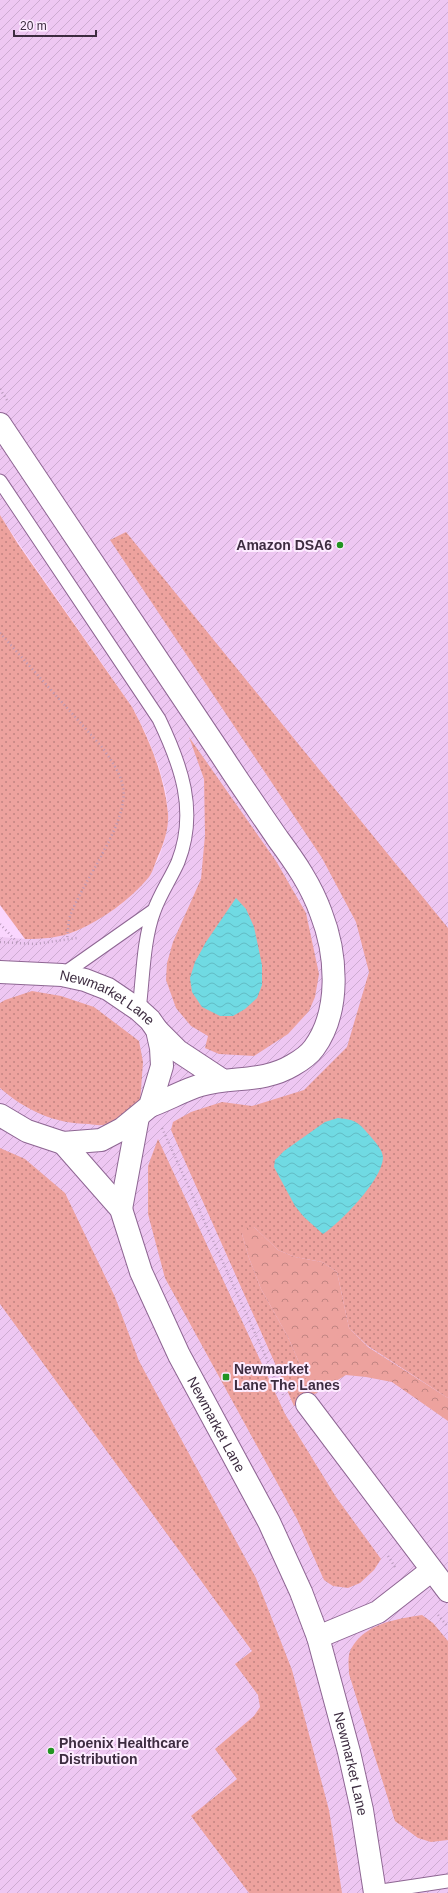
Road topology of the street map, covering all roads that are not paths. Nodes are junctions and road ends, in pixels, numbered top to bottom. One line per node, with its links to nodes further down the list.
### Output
1 (0, 424): 8 (street)
2 (0, 480): 3 (lane)
3 (153, 912): 5 (lane); 6 (lane)
4 (2, 974): 5 (street, Newmarket Lane)
5 (62, 975): 6 (street, Newmarket Lane)
6 (139, 1010): 7 (street, Newmarket Lane)
7 (157, 1030): 8 (street); 9 (street, Newmarket Lane)
8 (222, 1080): 9 (street)
9 (144, 1111): 11 (street); 12 (street, Newmarket Lane)
10 (0, 1115): 11 (street)
11 (63, 1143): 12 (street, Newmarket Lane)
12 (121, 1209): 16 (street, Newmarket Lane)
13 (307, 1404): 14 (street)
14 (432, 1570): 15 (street); 16 (street)
15 (448, 1591)
16 (318, 1637): 18 (street, Newmarket Lane)
17 (448, 1881): 18 (lane)
18 (375, 1892)

